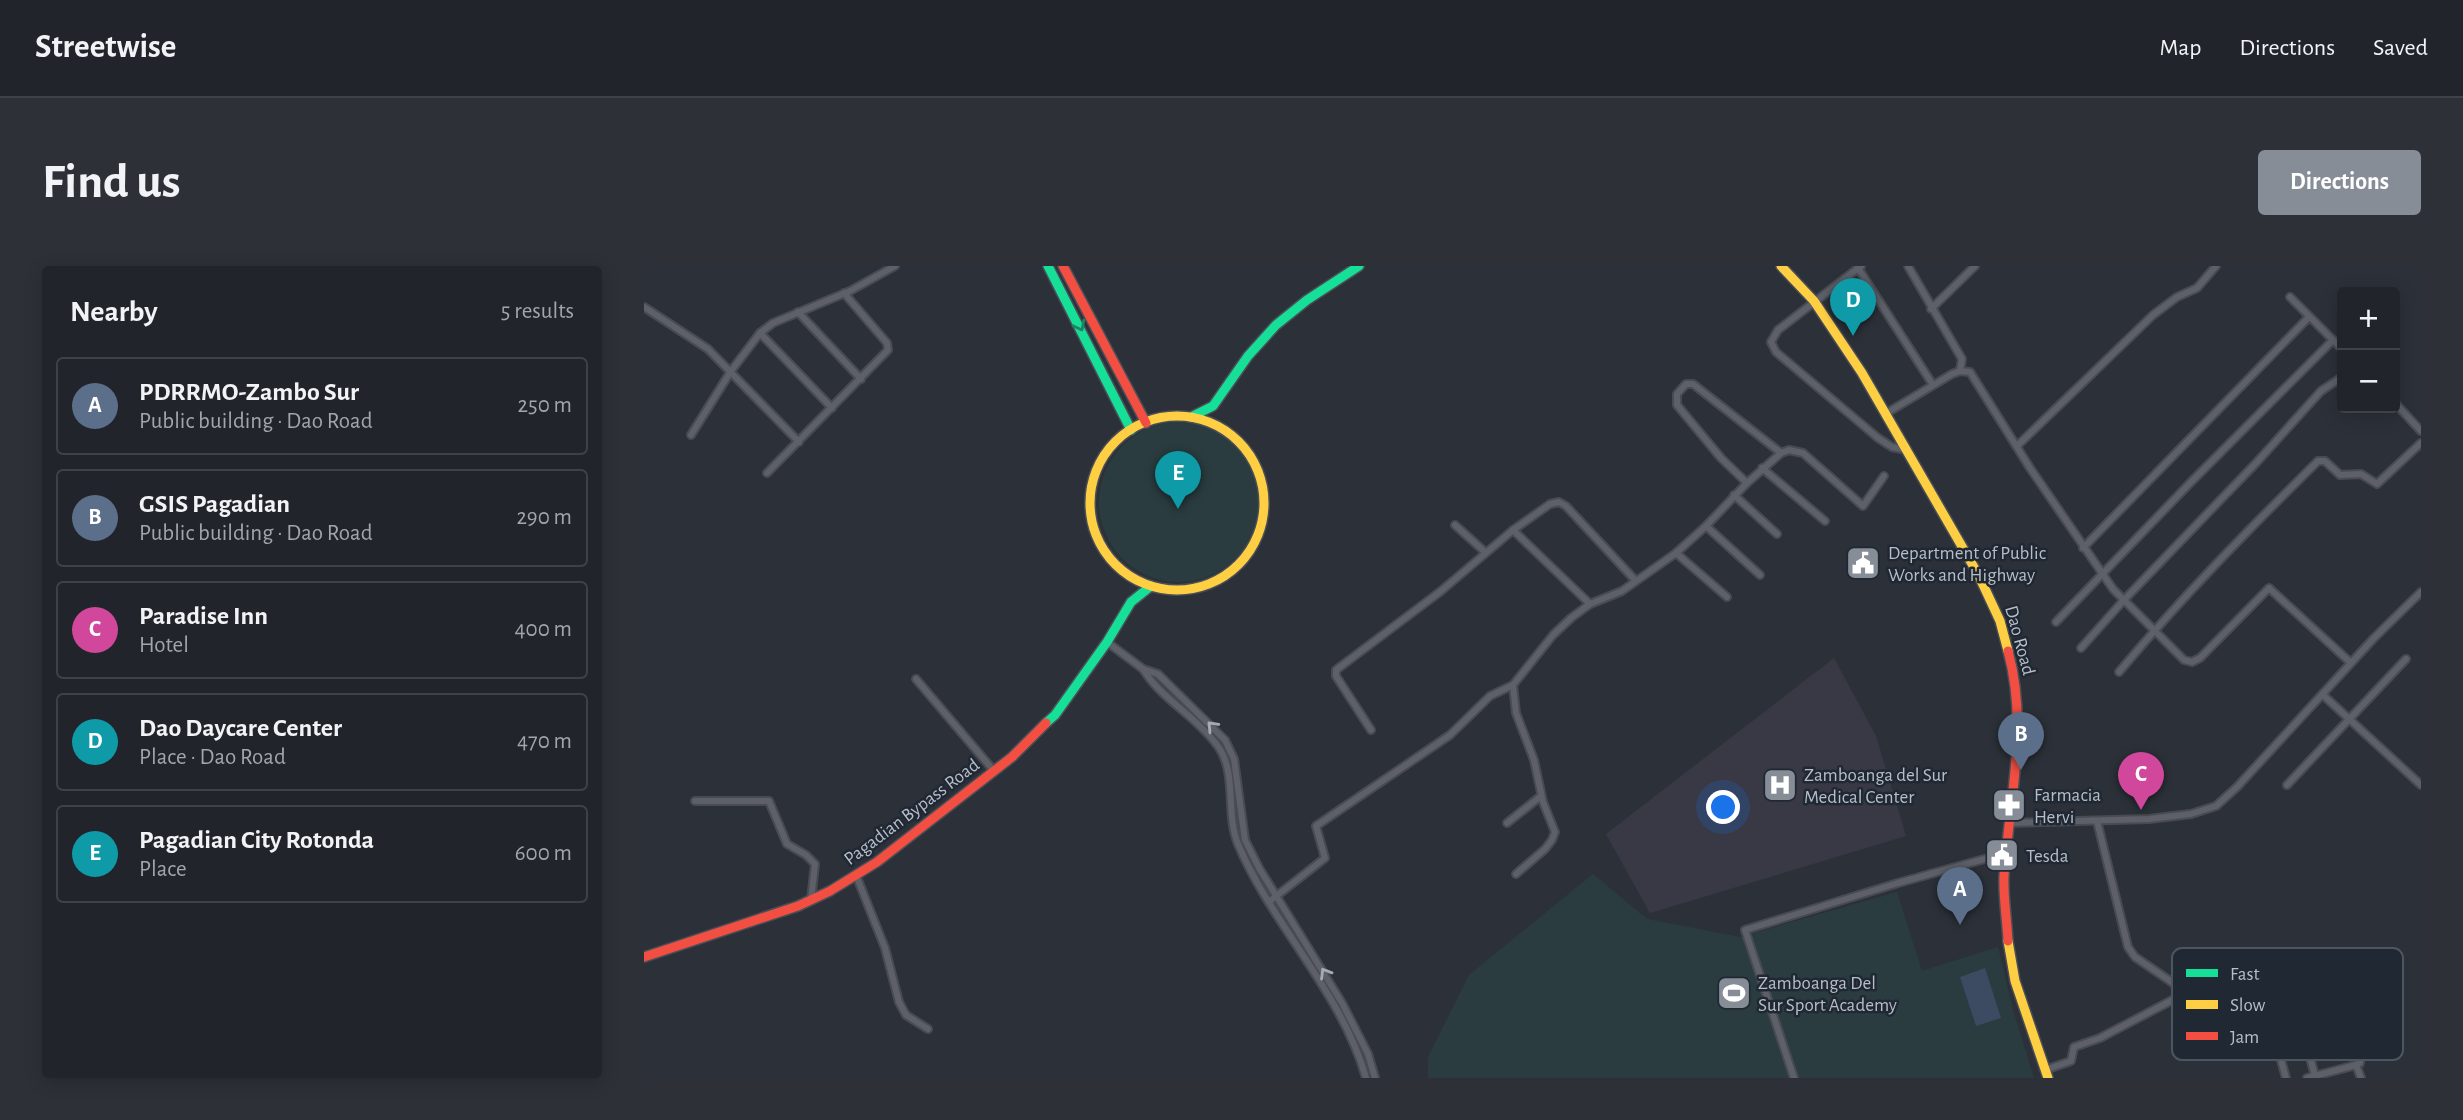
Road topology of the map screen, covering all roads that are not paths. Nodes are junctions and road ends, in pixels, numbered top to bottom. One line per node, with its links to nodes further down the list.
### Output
1 (895, 266): 10 (street)
2 (1048, 266): 32 (main road, one-way to 32)
3 (1063, 266): 30 (main road)
4 (1359, 266): 25 (main road)
5 (1781, 266): 12 (main road, Dao Road)
6 (1908, 266): 14 (street)
7 (1975, 266): 14 (street)
8 (2216, 266): 37 (street)
9 (1860, 267): 12 (street); 24 (street)
10 (844, 293): 15 (street); 22 (street)
11 (2290, 298): 16 (street)
12 (1814, 301): 28 (main road, Dao Road); 38 (street)
13 (644, 307): 20 (street)
14 (1931, 309): 21 (street)
15 (798, 312): 17 (street); 22 (street)
16 (2309, 317): 18 (street); 50 (street)
17 (760, 332): 20 (street); 26 (street)
18 (2333, 340): 19 (street); 53 (street)
19 (2337, 344)
20 (731, 371): 34 (street); 35 (street)
21 (1960, 371): 24 (street); 37 (street)
22 (861, 379): 26 (street)
23 (2337, 380): 60 (street)
24 (1933, 385): 28 (street)
25 (1219, 401): 29 (main road); 31 (main road)
26 (832, 408): 35 (street)
27 (2400, 409): 33 (street)
28 (1885, 414): 38 (main road, Dao Road)
29 (1189, 418): 30 (main road); 31 (main road)
30 (1146, 423): 32 (main road)
31 (1222, 429): 57 (main road)
32 (1131, 430): 54 (main road)
33 (2421, 432)
34 (691, 435)
35 (799, 442): 41 (street)
36 (2421, 443): 64 (street)
37 (2017, 446): 50 (street)
38 (1906, 450): 83 (main road, Dao Road)
39 (1781, 453): 40 (street); 42 (street); 43 (street)
40 (1762, 468): 43 (street); 45 (street)
41 (768, 473)
42 (1884, 476)
43 (1747, 482): 44 (street)
44 (1734, 495): 47 (street); 49 (street)
45 (1825, 521)
46 (1455, 525): 51 (street)
47 (1706, 526): 52 (street); 55 (street)
48 (1513, 530): 51 (street); 56 (street); 62 (street)
49 (1777, 534)
50 (2082, 548): 53 (street)
51 (1485, 552): 75 (street)
52 (1676, 552): 56 (street); 59 (street)
53 (2102, 574): 60 (street); 63 (street)
54 (1129, 575): 57 (main road); 61 (main road)
55 (1760, 575)
56 (1635, 580): 62 (street)
57 (1151, 586): 61 (main road, Pagadian Bypass Road)
58 (2421, 592): 68 (street)
59 (1727, 597)
60 (2123, 601): 64 (street); 66 (street)
61 (1131, 602): 65 (main road, Pagadian Bypass Road)
62 (1590, 604): 72 (street)
63 (2056, 622)
64 (2153, 631): 68 (street); 70 (street)
65 (1107, 642): 69 (street); 76 (main road, Pagadian Bypass Road)
66 (2081, 648)
67 (2406, 659): 74 (street)
68 (2351, 663): 73 (street)
69 (1143, 669): 87 (street); 87 (street, one-way to 69)
70 (2119, 672)
71 (916, 679): 76 (street)
72 (1513, 685): 79 (street); 87 (street)
73 (2323, 695): 74 (street); 81 (street)
74 (2349, 721): 77 (street); 78 (street)
75 (1371, 730)
76 (994, 771): 86 (main road, Pagadian Bypass Road)
77 (2287, 785)
78 (2421, 785)
79 (1541, 796): 82 (street); 85 (street)
80 (695, 801): 88 (street)
81 (2097, 821): 83 (street); 90 (street)
82 (1507, 823)
83 (2009, 823): 84 (main road, Dao Road)
84 (2006, 853): 96 (main road, Dao Road); 101 (street)
85 (1516, 874)
86 (856, 875): 88 (main road, Pagadian Bypass Road); 92 (street)
87 (1274, 899): 99 (street); 100 (street, one-way to 87)
88 (811, 900): 89 (main road, Pagadian Bypass Road)
89 (644, 957)
90 (2172, 982)
91 (2172, 1000): 96 (street)
92 (929, 1029)
93 (2281, 1060): 102 (street)
94 (2360, 1060): 95 (street)
95 (2356, 1065): 97 (street); 103 (street)
96 (2047, 1074)
97 (2326, 1076): 98 (street)
98 (2311, 1077)
99 (1366, 1078)
100 (1375, 1078)
101 (1794, 1078)
102 (2286, 1078)
103 (2361, 1078)

